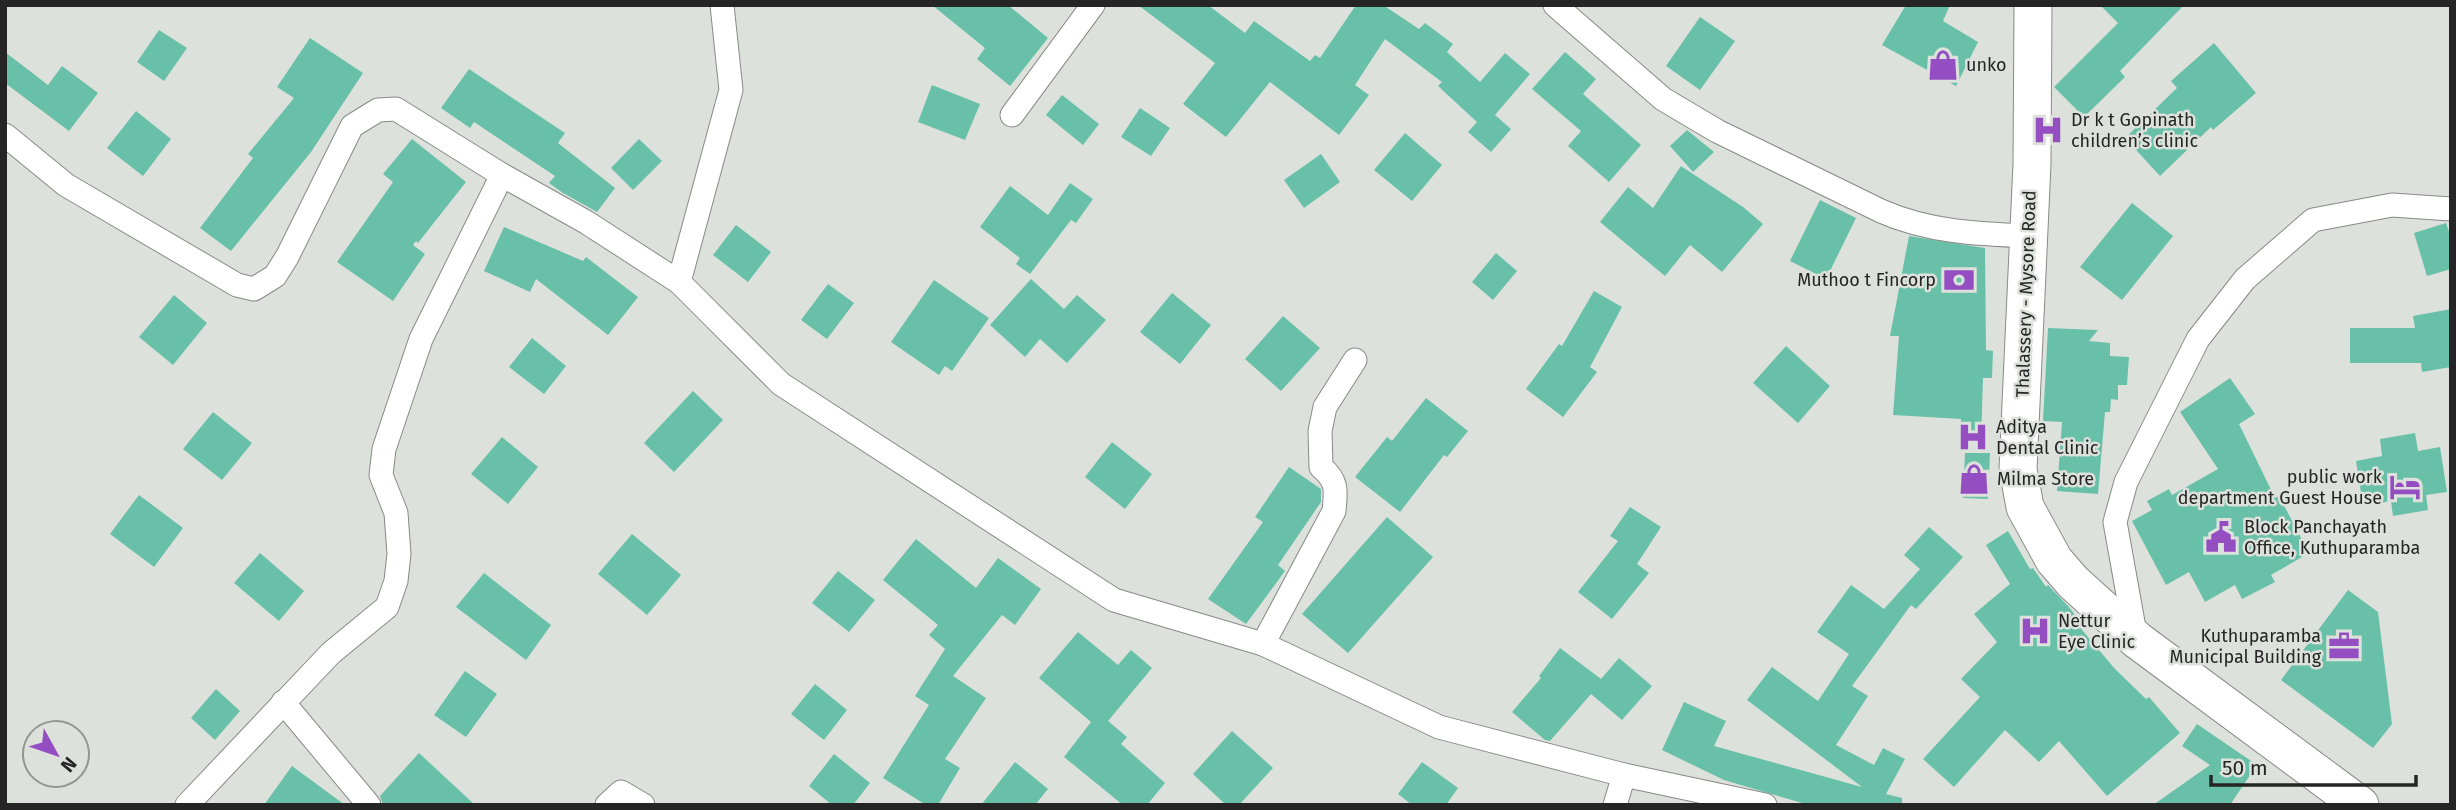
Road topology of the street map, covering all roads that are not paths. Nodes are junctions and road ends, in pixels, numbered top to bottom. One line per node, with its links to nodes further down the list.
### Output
1 (722, 5): 10 (street)
2 (1093, 5): 5 (street)
3 (1555, 5): 9 (street)
4 (2033, 5): 9 (main road, Thalassery - Mysore Road)
5 (1012, 115)
6 (5, 135): 7 (street)
7 (502, 175): 10 (street); 14 (street)
8 (2451, 209): 12 (street)
9 (2029, 236): 12 (main road, Thalassery - Mysore Road)
10 (678, 282): 13 (street)
11 (1354, 360): 13 (street)
12 (2137, 640): 22 (main road, Thalassery - Mysore Road)
13 (1263, 644): 15 (street)
14 (283, 702): 16 (street); 17 (street)
15 (1624, 775): 20 (street); 21 (street)
16 (187, 805)
17 (369, 805)
18 (607, 805): 19 (street)
19 (643, 805)
20 (1615, 805)
21 (1765, 805)
22 (2360, 805)

